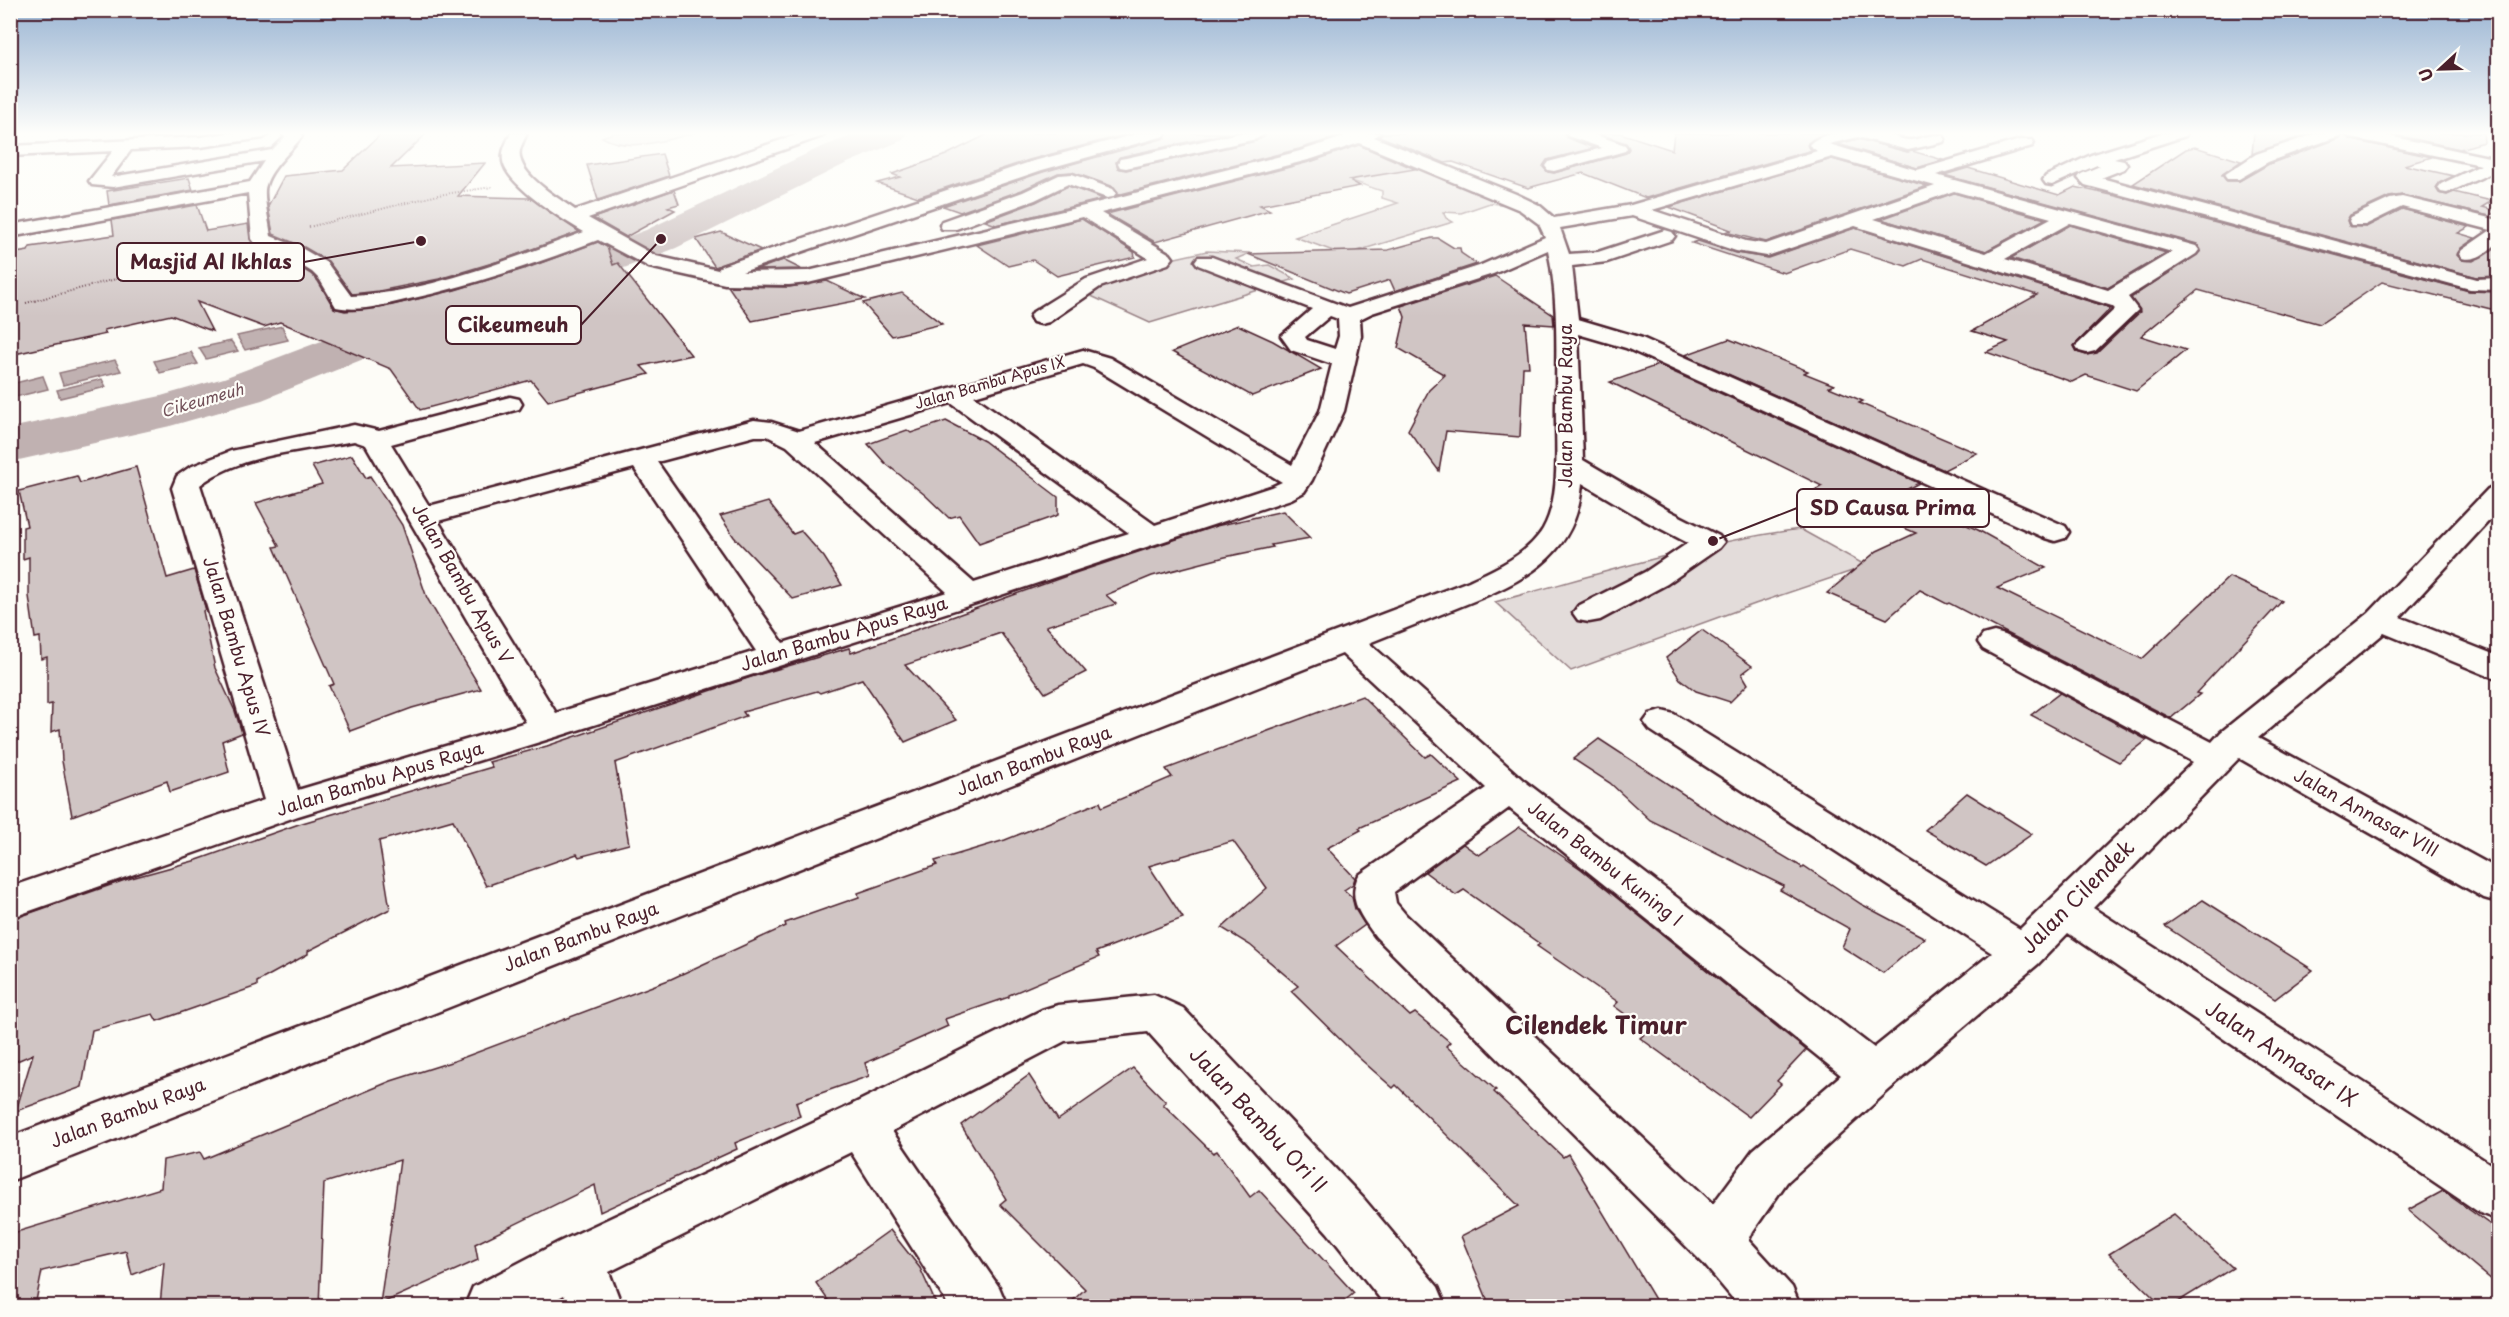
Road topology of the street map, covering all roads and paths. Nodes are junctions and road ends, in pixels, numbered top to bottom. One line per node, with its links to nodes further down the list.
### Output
1 (210, 194): 20 (street)
2 (257, 194): 24 (street)
3 (441, 194): 24 (path)
4 (543, 194): 16 (street)
5 (643, 194): 16 (street)
6 (954, 194): 29 (street)
7 (1032, 194): 29 (street)
8 (1150, 194): 15 (street)
9 (1501, 194): 25 (street)
10 (1686, 194): 14 (street)
11 (1928, 194): 18 (street)
12 (1989, 194): 17 (street)
13 (2141, 194): 30 (street)
14 (1633, 210): 18 (street); 25 (street)
15 (1085, 211): 29 (street); 34 (street)
16 (572, 216): 21 (street)
17 (2069, 216): 27 (street); 31 (street)
18 (1856, 220): 27 (street)
19 (2358, 221): 22 (street)
20 (10, 231)
21 (599, 233): 24 (street); 29 (street)
22 (2497, 234): 26 (street)
23 (1665, 236): 25 (street)
24 (262, 239): 32 (path)
25 (1555, 241): 33 (street); 35 (street, Jalan Bambu Raya)
26 (2469, 254)
27 (1989, 260): 31 (street)
28 (1205, 261): 33 (street)
29 (717, 277)
30 (2499, 284)
31 (2112, 297): 36 (street)
32 (26, 303)
33 (1338, 312): 37 (street); 37 (street)
34 (1041, 317)
35 (1567, 323): 42 (street, Jalan Bambu Raya); 47 (street)
36 (2087, 346)
37 (1344, 360): 44 (street)
38 (955, 394): 41 (street, Jalan Bambu Apus IX); 44 (street, Jalan Bambu Apus IX); 48 (street)
39 (510, 404): 40 (street)
40 (376, 440): 46 (street, Jalan Bambu Apus V); 60 (street, Jalan Bambu Apus IV)
41 (796, 440): 43 (street); 49 (street)
42 (1568, 463): 50 (street); 52 (street, Jalan Bambu Raya)
43 (645, 464): 46 (street); 54 (street)
44 (1298, 480): 48 (street, Jalan Bambu Apus Raya)
45 (2498, 495): 51 (street, Jalan Cilendek)
46 (423, 516): 57 (street, Jalan Bambu Apus V)
47 (2055, 532)
48 (1152, 536): 49 (street, Jalan Bambu Apus Raya)
49 (969, 595): 54 (street, Jalan Bambu Apus Raya)
50 (1589, 613)
51 (2380, 620): 55 (street); 58 (street, Jalan Cilendek)
52 (1346, 640): 59 (street, Jalan Bambu Kuning I); 67 (street, Jalan Bambu Raya)
53 (1994, 642): 58 (street, Jalan Annasar VIII)
54 (775, 655): 57 (street, Jalan Bambu Apus Raya)
55 (2499, 668)
56 (1662, 722): 64 (street)
57 (547, 728): 60 (street, Jalan Bambu Apus Raya)
58 (2225, 750): 61 (street, Jalan Annasar VIII); 63 (street, Jalan Cilendek)
59 (1510, 789): 65 (street, Jalan Bambu Kuning I); 69 (street)
60 (285, 807): 62 (street, Jalan Bambu Apus Raya)
61 (2499, 887)
62 (10, 903)
63 (2064, 910): 64 (street, Jalan Cilendek); 68 (street, Jalan Annasar IX)
64 (2023, 952): 65 (street, Jalan Cilendek)
65 (1874, 1075): 69 (street, Jalan Cilendek)
66 (860, 1124): 70 (street); 72 (street); 73 (street, Jalan Bambu Ori II)
67 (10, 1159)
68 (2499, 1197)
69 (1721, 1246): 74 (street)
70 (586, 1283): 71 (street)
71 (492, 1306)
72 (980, 1306)
73 (1419, 1306)
74 (1773, 1306)

